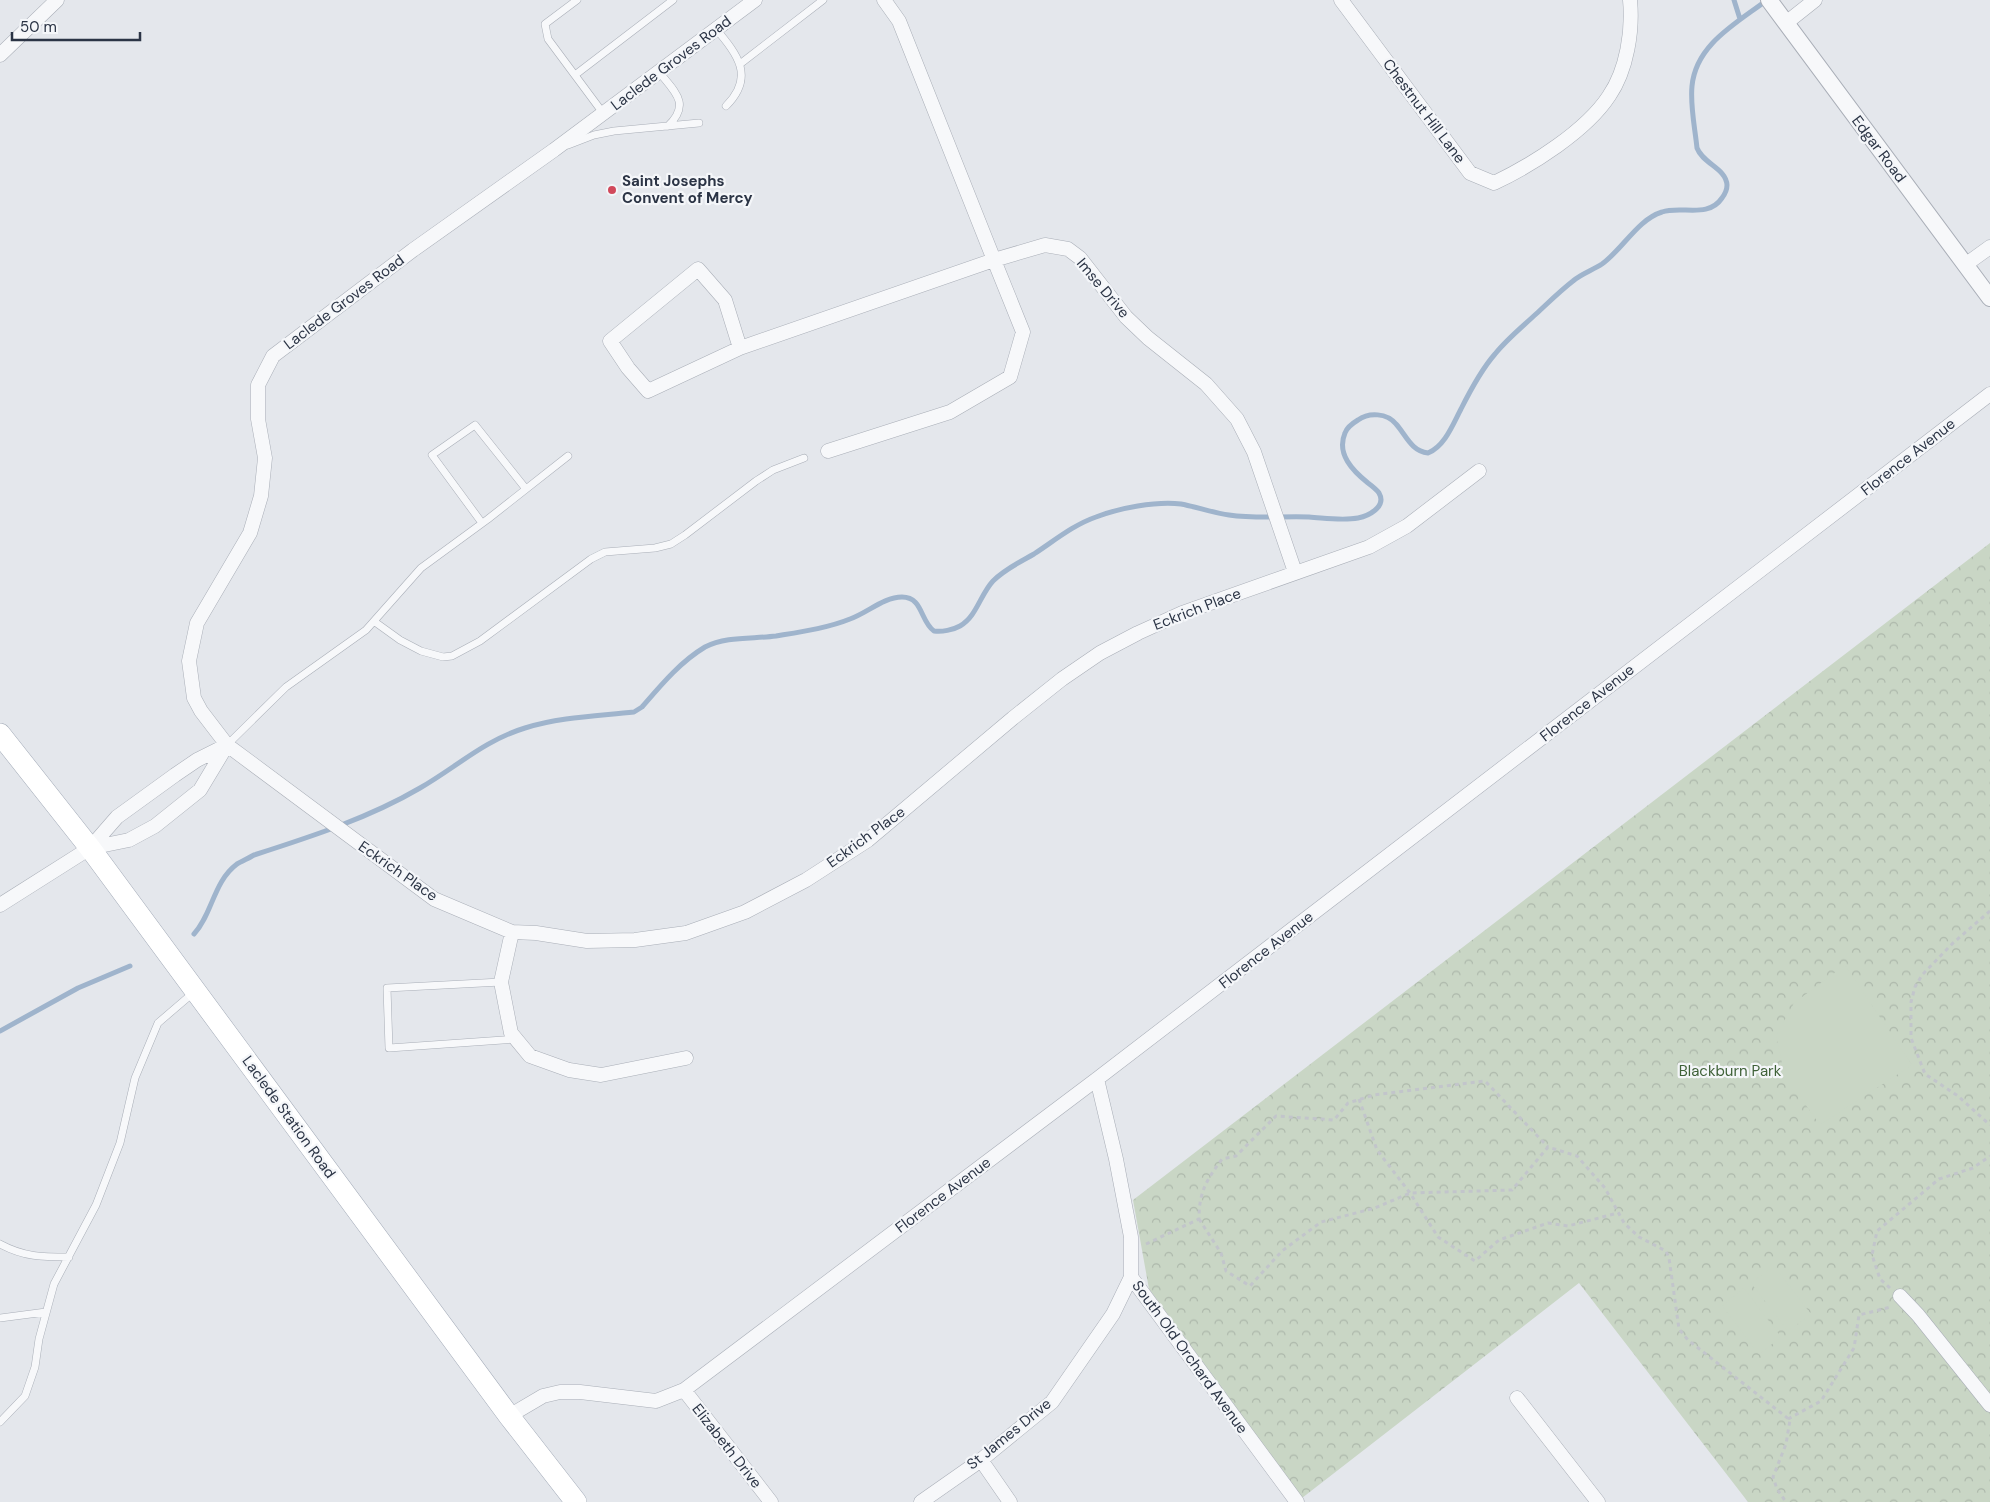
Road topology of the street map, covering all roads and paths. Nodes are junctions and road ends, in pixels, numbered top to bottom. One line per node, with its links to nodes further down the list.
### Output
1 (57, 0): 13 (street)
2 (577, 0): 16 (lane)
3 (673, 0): 16 (lane)
4 (755, 0): 12 (street, Laclede Groves Road)
5 (823, 0): 14 (lane)
6 (884, 0): 23 (street)
7 (1341, 0): 8 (street, Chestnut Hill Lane)
8 (1630, 0)
9 (1815, 0): 11 (street)
10 (1772, 3): 11 (street, Edgar Road)
11 (1786, 23): 24 (street, Edgar Road)
12 (716, 29): 14 (lane); 15 (street, Laclede Groves Road)
13 (0, 55)
14 (740, 64): 17 (lane)
15 (659, 72): 18 (street, Laclede Groves Road); 20 (lane)
16 (575, 75): 18 (lane)
17 (726, 106)
18 (603, 113): 21 (street, Laclede Groves Road)
19 (699, 123): 20 (lane)
20 (668, 126): 21 (lane)
21 (554, 150): 37 (street, Laclede Groves Road)
22 (1990, 246): 24 (street)
23 (994, 260): 26 (street); 28 (street); 34 (street, Imse Drive)
24 (1965, 265): 25 (street, Edgar Road)
25 (1990, 298)
26 (740, 348): 26 (street)
27 (1990, 394): 46 (street, Florence Avenue)
28 (828, 450)
29 (568, 456): 32 (lane)
30 (804, 458): 35 (lane)
31 (1480, 471): 34 (street, Eckrich Place)
32 (526, 489): 33 (lane); 33 (lane)
33 (482, 523): 35 (lane)
34 (1295, 572): 41 (street, Eckrich Place)
35 (375, 622): 37 (lane)
36 (0, 734): 38 (main road, Laclede Station Road)
37 (227, 745): 38 (street); 38 (street); 41 (street, Eckrich Place)
38 (90, 848): 39 (street); 43 (main road, Laclede Station Road)
39 (0, 905)
40 (1990, 911): 48 (path)
41 (512, 932): 42 (street)
42 (501, 982): 44 (street); 44 (lane)
43 (195, 991): 56 (lane); 64 (main road, Laclede Station Road)
44 (516, 1040): 45 (street)
45 (686, 1058)
46 (1097, 1079): 55 (street, South Old Orchard Avenue); 61 (street, Florence Avenue)
47 (1360, 1099): 49 (path); 51 (path); 53 (path)
48 (1990, 1125)
49 (1548, 1147): 51 (path); 52 (path)
50 (1990, 1156): 58 (path)
51 (1410, 1193): 52 (path); 53 (path)
52 (1618, 1213): 65 (path)
53 (1199, 1219): 55 (path)
54 (0, 1244): 56 (lane)
55 (1132, 1250): 57 (street, South Old Orchard Avenue)
56 (69, 1257): 59 (lane)
57 (1131, 1277): 67 (street, St James Drive); 68 (street, South Old Orchard Avenue)
58 (1900, 1296): 63 (street); 65 (path)
59 (46, 1312): 60 (lane); 66 (lane)
60 (0, 1318)
61 (684, 1390): 64 (street, Florence Avenue); 70 (street, Elizabeth Drive)
62 (1517, 1398): 73 (street)
63 (1990, 1405)
64 (509, 1416): 69 (main road, Laclede Station Road)
65 (1789, 1420): 74 (path)
66 (0, 1422)
67 (981, 1460): 71 (street, St James Drive); 72 (street)
68 (1293, 1501)
69 (576, 1502)
70 (770, 1502)
71 (921, 1502)
72 (1010, 1502)
73 (1598, 1502)
74 (1786, 1502)

